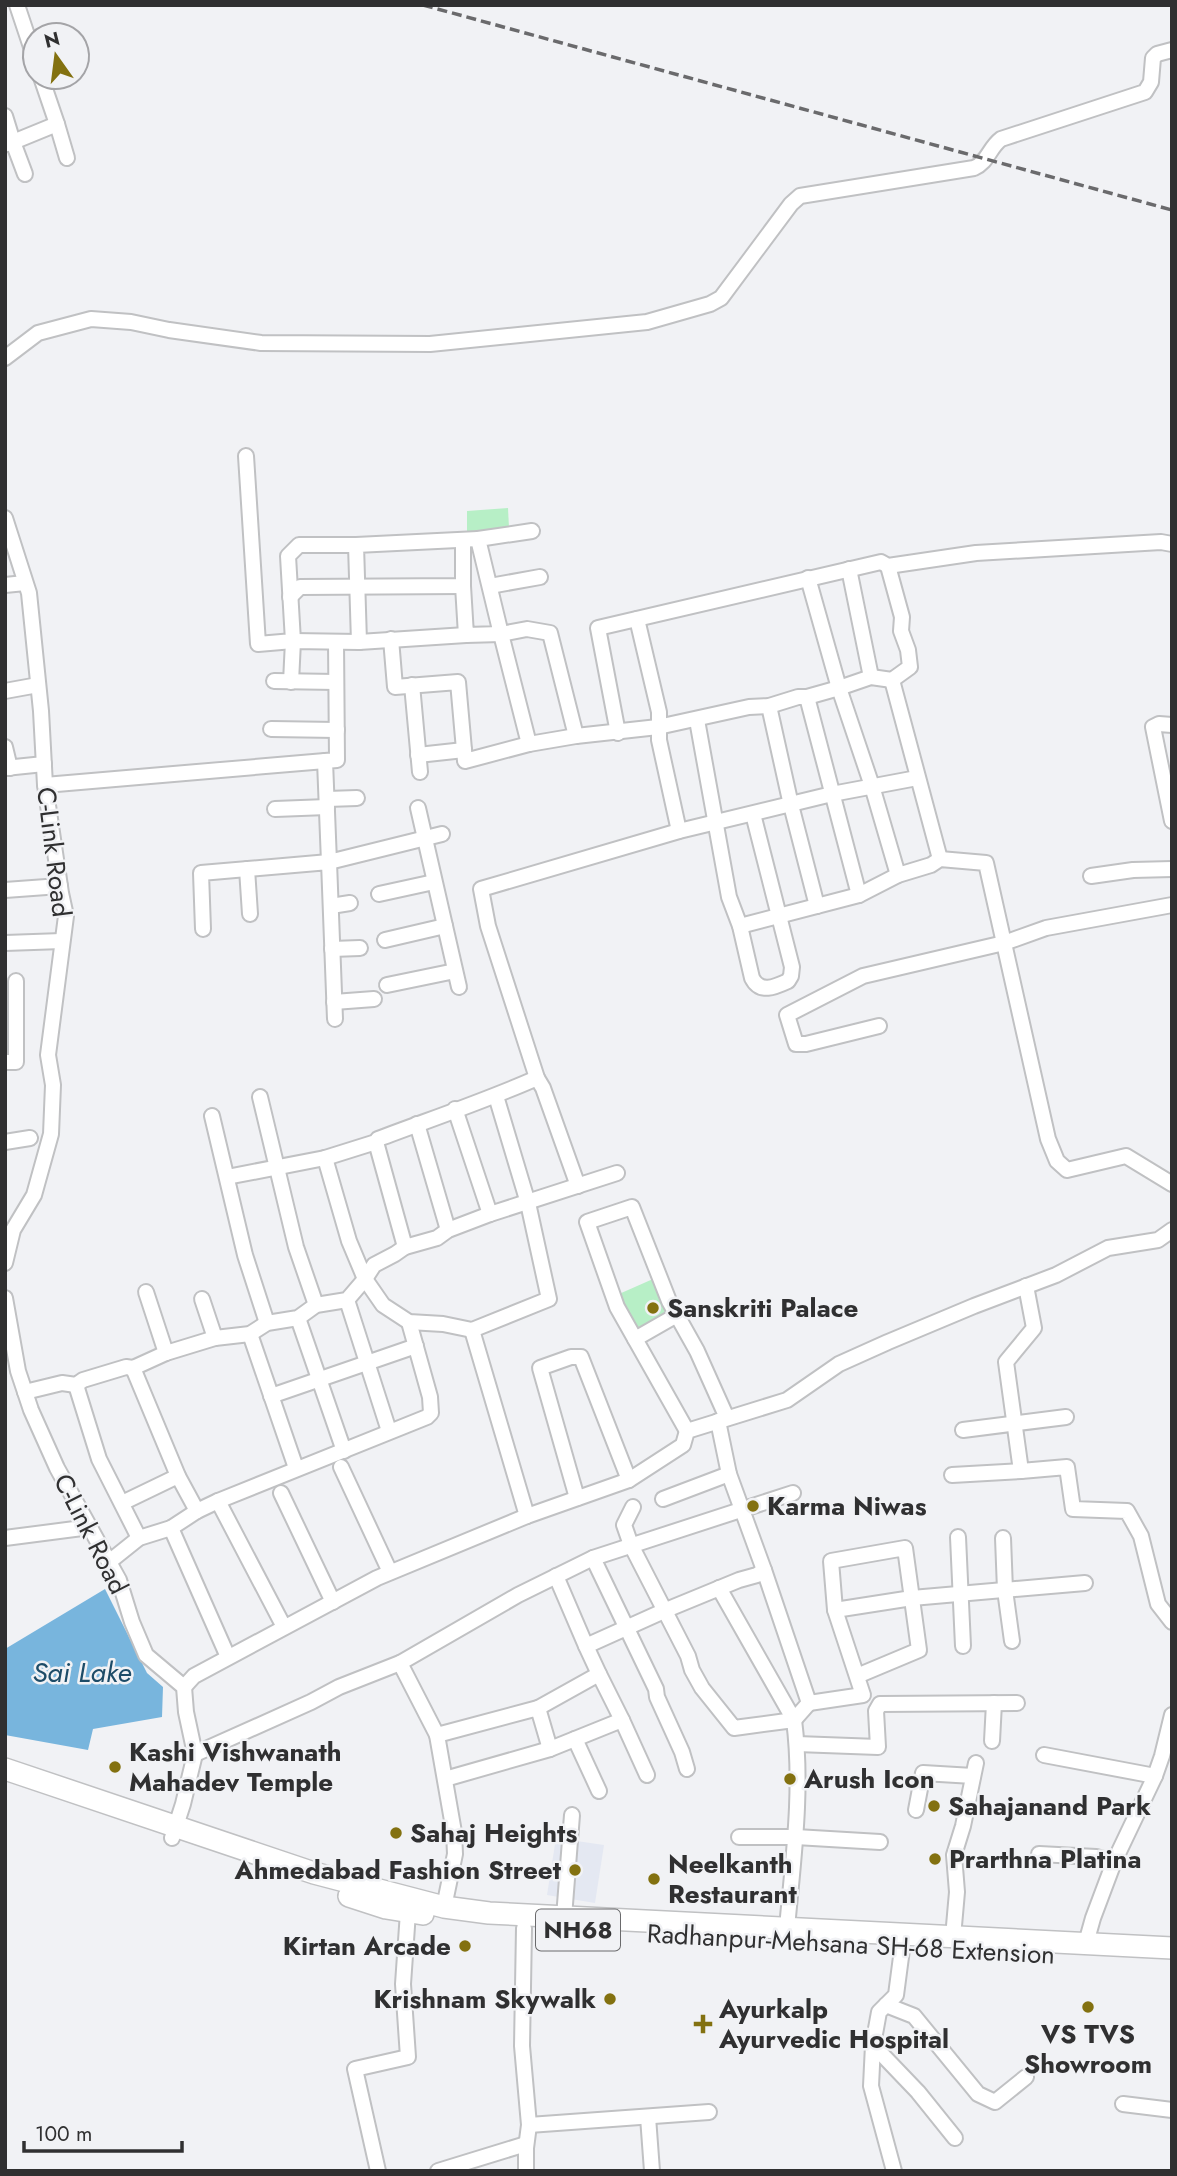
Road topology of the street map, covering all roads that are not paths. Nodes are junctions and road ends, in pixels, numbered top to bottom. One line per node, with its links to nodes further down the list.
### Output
1 (1172, 50): 8 (street)
2 (46, 91): 4 (street)
3 (5, 116): 5 (street)
4 (57, 124): 5 (street); 6 (street)
5 (9, 143): 7 (street)
6 (67, 158)
7 (25, 174)
8 (5, 358)
9 (246, 456): 30 (street)
10 (5, 518): 20 (street, C-Link Road)
11 (532, 531): 12 (street)
12 (478, 539): 13 (street); 23 (street)
13 (463, 540): 15 (street); 22 (street)
14 (1172, 544): 16 (street)
15 (356, 545): 24 (street); 25 (street)
16 (888, 566): 17 (street); 34 (street)
17 (849, 569): 19 (street); 33 (street)
18 (540, 577): 23 (street)
19 (808, 578): 26 (street); 40 (street)
20 (25, 583): 21 (street); 38 (street, C-Link Road)
21 (5, 585)
22 (463, 586): 24 (street); 28 (street)
23 (490, 586): 27 (street)
24 (358, 587): 25 (street); 32 (street)
25 (290, 597): 30 (street)
26 (638, 619): 46 (street); 49 (street)
27 (501, 634): 28 (street); 50 (street); 51 (street)
28 (466, 635): 29 (street)
29 (391, 639): 32 (street); 39 (street)
30 (293, 641): 31 (street); 36 (street)
31 (336, 642): 32 (street); 37 (street)
32 (359, 642)
33 (871, 677): 34 (street); 40 (street)
34 (892, 680): 59 (street)
35 (274, 681): 36 (street)
36 (291, 681): 37 (street)
37 (336, 682): 48 (street)
38 (38, 685): 41 (street); 56 (street, C-Link Road)
39 (412, 685): 53 (street); 54 (street)
40 (839, 688): 42 (street); 61 (street)
41 (5, 691)
42 (807, 697): 43 (street); 62 (street)
43 (769, 706): 44 (street); 65 (street)
44 (697, 719): 46 (street); 70 (street)
45 (1172, 725): 69 (street)
46 (658, 727): 49 (street); 71 (street)
47 (271, 729): 48 (street)
48 (337, 730): 55 (street)
49 (618, 733): 50 (street)
50 (576, 736): 51 (street)
51 (529, 744): 53 (street)
52 (5, 747): 57 (street)
53 (464, 750): 54 (street)
54 (418, 755): 58 (street)
55 (325, 761): 60 (street); 64 (street)
56 (44, 764): 57 (street); 60 (street, C-Link Road)
57 (8, 768)
58 (419, 772)
59 (918, 778): 61 (street); 74 (street)
60 (45, 785): 81 (street, C-Link Road)
61 (872, 786): 62 (street); 78 (street)
62 (832, 794): 65 (street); 84 (street)
63 (357, 798): 64 (street)
64 (327, 803): 67 (street); 75 (street)
65 (790, 805): 68 (street); 88 (street)
66 (418, 808): 73 (street)
67 (275, 809)
68 (753, 814): 70 (street); 90 (street)
69 (1172, 821)
70 (716, 823): 71 (street); 92 (street)
71 (679, 831): 109 (street)
72 (442, 834): 73 (street)
73 (424, 839): 75 (street); 80 (street)
74 (940, 859): 78 (street); 97 (street)
75 (329, 862): 76 (street); 87 (street)
76 (247, 869): 89 (street); 93 (street)
77 (1172, 869): 79 (street)
78 (898, 874): 84 (street)
79 (1091, 876)
80 (434, 882): 83 (street); 91 (street)
81 (60, 886): 82 (street); 95 (street, C-Link Road)
82 (5, 890)
83 (379, 894)
84 (859, 895): 88 (street)
85 (350, 904): 87 (street)
86 (1172, 905): 97 (street)
87 (331, 906): 99 (street)
88 (817, 906): 90 (street)
89 (250, 914)
90 (779, 917): 92 (street); 92 (street)
91 (445, 926): 94 (street); 100 (street)
92 (740, 926)
93 (203, 929)
94 (385, 940)
95 (62, 942): 96 (street); 129 (street, C-Link Road)
96 (5, 943)
97 (1004, 943): 107 (street); 122 (street)
98 (360, 948): 99 (street)
99 (332, 949): 105 (street)
100 (455, 971): 102 (street); 103 (street)
101 (16, 981): 108 (street)
102 (387, 985)
103 (459, 987)
104 (374, 999): 105 (street)
105 (334, 1002): 106 (street)
106 (335, 1019)
107 (879, 1026)
108 (5, 1062)
109 (537, 1078): 110 (street); 123 (street)
110 (496, 1096): 112 (street); 124 (street)
111 (260, 1097): 119 (street)
112 (455, 1109): 114 (street); 125 (street)
113 (212, 1116): 121 (street)
114 (417, 1124): 117 (street); 126 (street)
115 (30, 1138): 116 (street)
116 (5, 1142)
117 (376, 1142): 118 (street); 128 (street)
118 (325, 1158): 119 (street); 130 (street)
119 (277, 1166): 121 (street); 136 (street)
120 (617, 1173): 123 (street)
121 (227, 1177): 140 (street)
122 (1172, 1184)
123 (578, 1186): 124 (street)
124 (528, 1203): 125 (street); 141 (street)
125 (490, 1214): 126 (street)
126 (448, 1230): 128 (street)
127 (1172, 1230): 131 (street)
128 (405, 1247): 130 (street)
129 (5, 1263)
130 (365, 1279): 135 (street); 139 (street)
131 (1026, 1286): 154 (street); 155 (street)
132 (146, 1292): 146 (street)
133 (5, 1298): 151 (street, C-Link Road)
134 (202, 1299): 143 (street)
135 (346, 1300): 136 (street); 147 (street)
136 (316, 1305): 138 (street)
137 (677, 1315): 144 (street); 144 (street); 154 (street)
138 (298, 1318): 140 (street); 149 (street)
139 (409, 1322): 141 (street); 145 (street)
140 (267, 1323): 142 (street)
141 (472, 1330): 176 (street)
142 (250, 1334): 143 (street); 152 (street)
143 (215, 1338): 146 (street)
144 (635, 1339): 158 (street)
145 (416, 1346): 147 (street); 157 (street)
146 (166, 1353): 148 (street)
147 (367, 1364): 149 (street); 157 (street)
148 (133, 1368): 150 (street); 165 (street)
149 (319, 1380): 152 (street); 159 (street)
150 (76, 1385): 151 (street); 172 (street)
151 (25, 1392): 177 (street, C-Link Road)
152 (271, 1396): 161 (street)
153 (1066, 1417): 155 (street)
154 (722, 1420): 158 (street); 163 (street)
155 (1014, 1423): 156 (street); 162 (street)
156 (962, 1430)
157 (389, 1431): 159 (street)
158 (687, 1431): 166 (street)
159 (344, 1451): 161 (street)
160 (341, 1467): 187 (street)
161 (296, 1468): 171 (street)
162 (1021, 1471): 164 (street); 197 (street)
163 (729, 1474): 170 (street); 174 (street)
164 (952, 1475)
165 (178, 1476): 172 (street); 175 (street)
166 (629, 1480): 169 (street); 169 (street)
167 (281, 1493): 194 (street)
168 (793, 1493): 174 (street)
169 (577, 1498): 176 (street)
170 (663, 1499)
171 (218, 1501): 175 (street); 198 (street)
172 (122, 1503): 181 (street)
173 (633, 1507): 183 (street)
174 (743, 1510): 183 (street); 186 (street)
175 (197, 1511): 178 (street)
176 (527, 1516): 187 (street)
177 (90, 1527): 180 (street); 185 (street, C-Link Road)
178 (171, 1528): 181 (street); 203 (street)
179 (958, 1537): 192 (street)
180 (5, 1538)
181 (139, 1538): 185 (street)
182 (1003, 1538): 191 (street)
183 (631, 1545): 184 (street); 195 (street)
184 (593, 1558): 188 (street); 199 (street)
185 (109, 1562): 207 (street, C-Link Road)
186 (764, 1570): 190 (street); 208 (street)
187 (390, 1572): 194 (street)
188 (556, 1576): 201 (street); 204 (street)
189 (1085, 1583): 191 (street)
190 (719, 1588): 195 (street); 214 (street)
191 (1005, 1590): 192 (street); 200 (street)
192 (961, 1594): 193 (street); 202 (street)
193 (912, 1598): 196 (street); 196 (street); 206 (street)
194 (333, 1602): 198 (street)
195 (666, 1609): 199 (street); 214 (street)
196 (835, 1610): 206 (street)
197 (1172, 1622)
198 (284, 1627): 203 (street)
199 (627, 1627): 201 (street); 224 (street)
200 (1012, 1641)
201 (586, 1646): 205 (street)
202 (963, 1646)
203 (228, 1657): 207 (street)
204 (400, 1664): 215 (street); 221 (street)
205 (599, 1674): 211 (street); 213 (street)
206 (857, 1676): 208 (street)
207 (184, 1687): 221 (street)
208 (809, 1703): 214 (street)
209 (994, 1703): 210 (street); 218 (street); 219 (street)
210 (1017, 1703)
211 (538, 1708): 215 (street); 220 (street)
212 (1172, 1716): 217 (street)
213 (622, 1720): 216 (street); 225 (street)
214 (794, 1720): 219 (street)
215 (437, 1735): 227 (street)
216 (575, 1739): 220 (street); 229 (street)
217 (1169, 1739): 226 (street)
218 (992, 1741)
219 (797, 1744): 234 (street)
220 (550, 1749): 227 (street)
221 (195, 1754): 232 (street)
222 (1044, 1755): 226 (street)
223 (5, 1769): 232 (highway, NH68)
224 (687, 1769)
225 (647, 1775)
226 (1155, 1776): 237 (street)
227 (445, 1779): 238 (street)
228 (5, 1783): 232 (highway, Radhanpur-Mehsana SH-68 Extension / NH68)
229 (599, 1791)
230 (916, 1810): 243 (street)
231 (572, 1815): 240 (street)
232 (174, 1832): 238 (highway, NH68); 239 (highway, Radhanpur-Mehsana SH-68 Extension / NH68)
233 (739, 1837): 234 (street)
234 (796, 1837): 235 (street); 242 (street)
235 (880, 1842)
236 (1039, 1854): 237 (street)
237 (1114, 1862): 245 (street)
238 (444, 1907): 240 (highway, NH68)
239 (408, 1912): 241 (highway, Radhanpur-Mehsana SH-68 Extension / NH68); 258 (street)
240 (564, 1917): 242 (highway, NH68)
241 (524, 1928): 244 (highway, Radhanpur-Mehsana SH-68 Extension / NH68); 255 (street)
242 (787, 1928): 244 (highway, NH68)
243 (953, 1937): 244 (highway, NH68); 245 (highway, NH68)
244 (904, 1941): 247 (highway, Radhanpur-Mehsana SH-68 Extension / NH68); 248 (street)
245 (1086, 1943): 246 (highway, NH68)
246 (1172, 1948)
247 (1172, 1963)
248 (886, 2005): 249 (street); 250 (street)
249 (873, 2045): 256 (street); 262 (street)
250 (1026, 2077)
251 (1123, 2104): 252 (street)
252 (1172, 2110)
253 (709, 2112): 254 (street)
254 (648, 2117): 255 (street); 261 (street)
255 (529, 2125): 257 (street)
256 (955, 2138)
257 (526, 2144): 259 (street); 260 (street)
258 (378, 2171)
259 (438, 2171)
260 (526, 2171)
261 (652, 2171)
262 (894, 2171)

